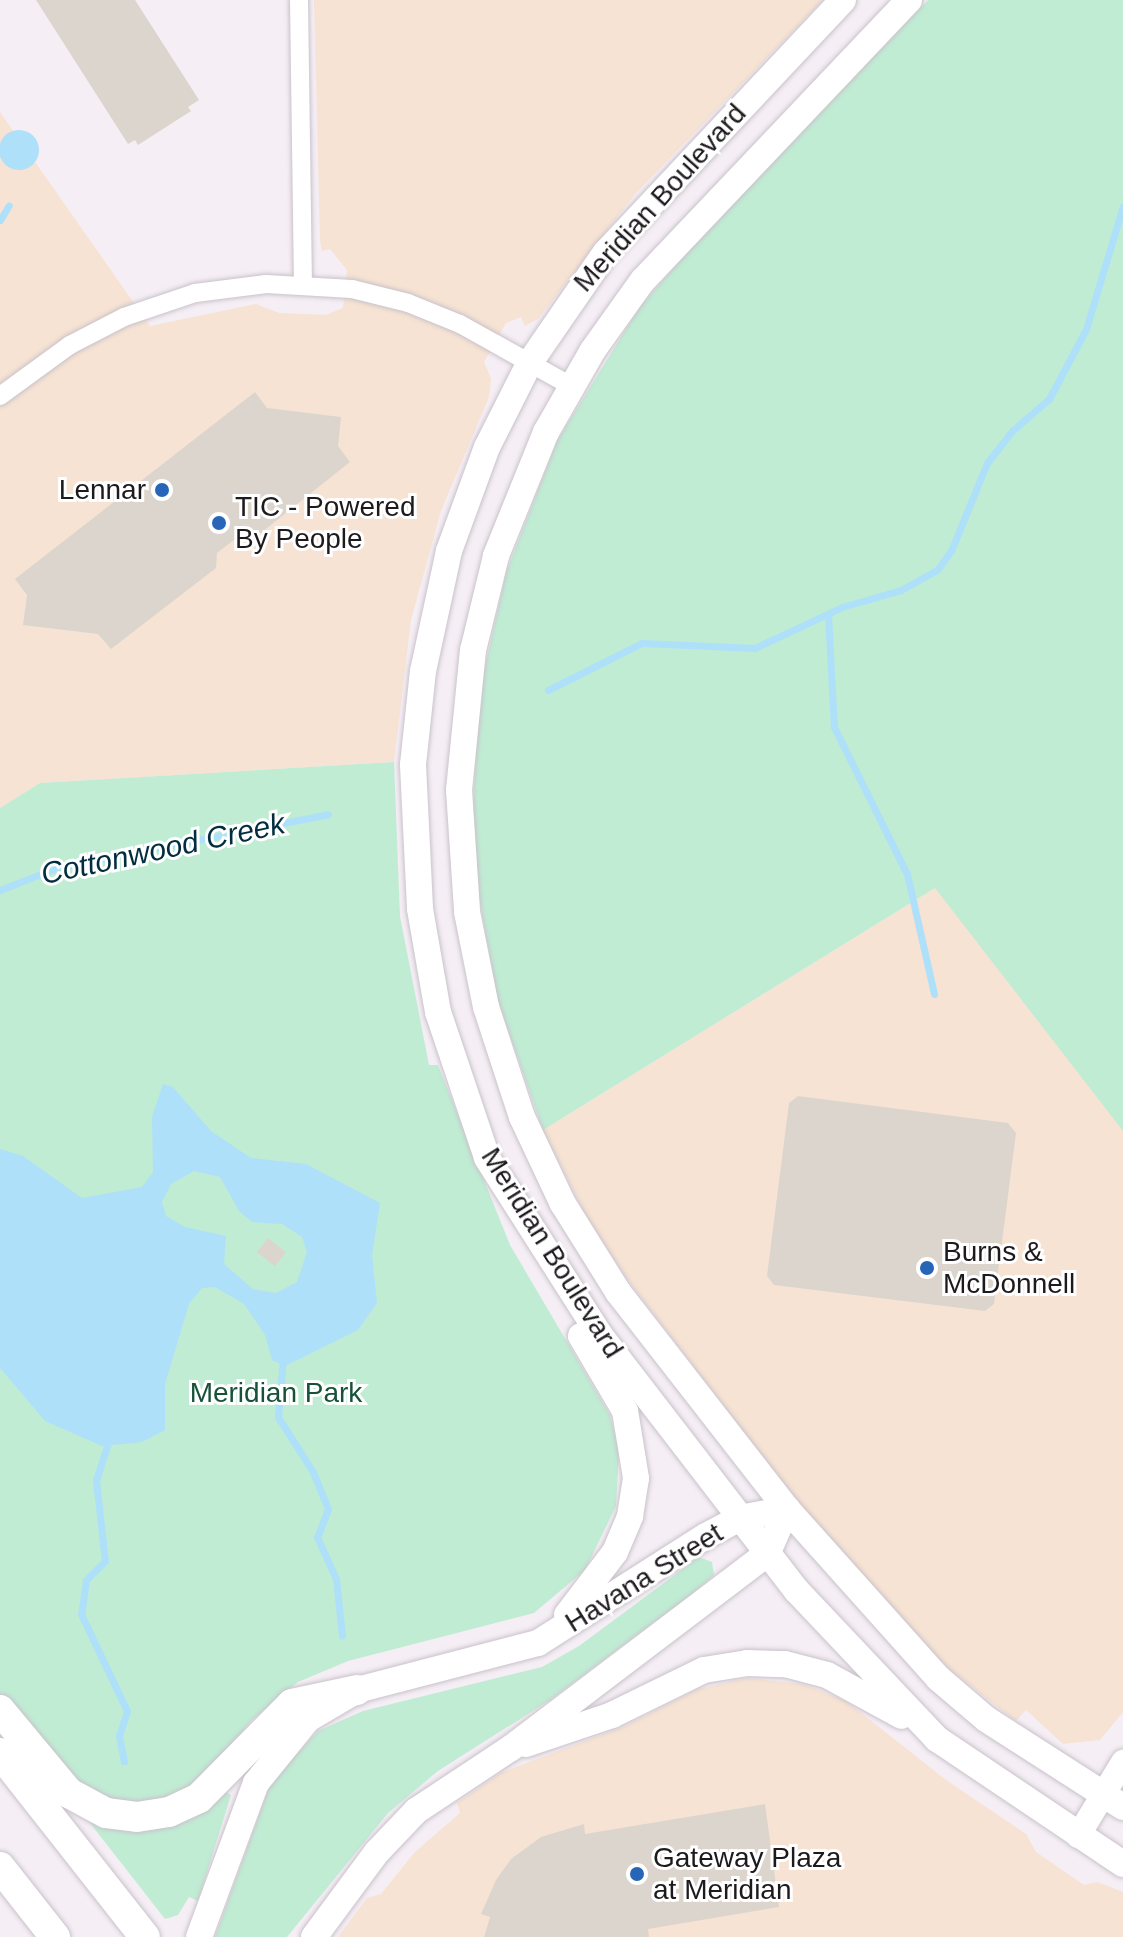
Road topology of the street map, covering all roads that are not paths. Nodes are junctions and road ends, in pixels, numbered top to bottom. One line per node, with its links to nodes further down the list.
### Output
1 (299, 0): 4 (street)
2 (843, 0): 5 (main road, Meridian Boulevard)
3 (909, 0): 6 (main road, Meridian Boulevard)
4 (303, 286): 5 (street); 7 (street)
5 (530, 362): 6 (street); 8 (main road, Meridian Boulevard)
6 (571, 386): 9 (main road, Meridian Boulevard)
7 (0, 396)
8 (496, 1175): 10 (main road, Meridian Boulevard); 12 (main road)
9 (787, 1509): 10 (main road, Havana Street); 11 (main road, Havana Street); 19 (main road, Meridian Boulevard)
10 (740, 1518): 11 (main road, Meridian Boulevard); 12 (main road, Havana Street)
11 (767, 1554): 15 (main road, Meridian Boulevard); 16 (main road, Havana Street)
12 (538, 1643): 13 (main road, Havana Street)
13 (357, 1690): 14 (main road); 25 (main road, Havana Street)
14 (0, 1710)
15 (937, 1739): 16 (main road); 20 (main road, Meridian Boulevard)
16 (511, 1748): 26 (main road, Havana Street)
17 (0, 1753): 24 (main road)
18 (1123, 1762): 19 (street)
19 (1113, 1801): 20 (street)
20 (1078, 1836): 21 (main road, Meridian Boulevard)
21 (1123, 1864)
22 (0, 1867): 23 (main road)
23 (55, 1937)
24 (145, 1937)
25 (199, 1937)
26 (314, 1937)

